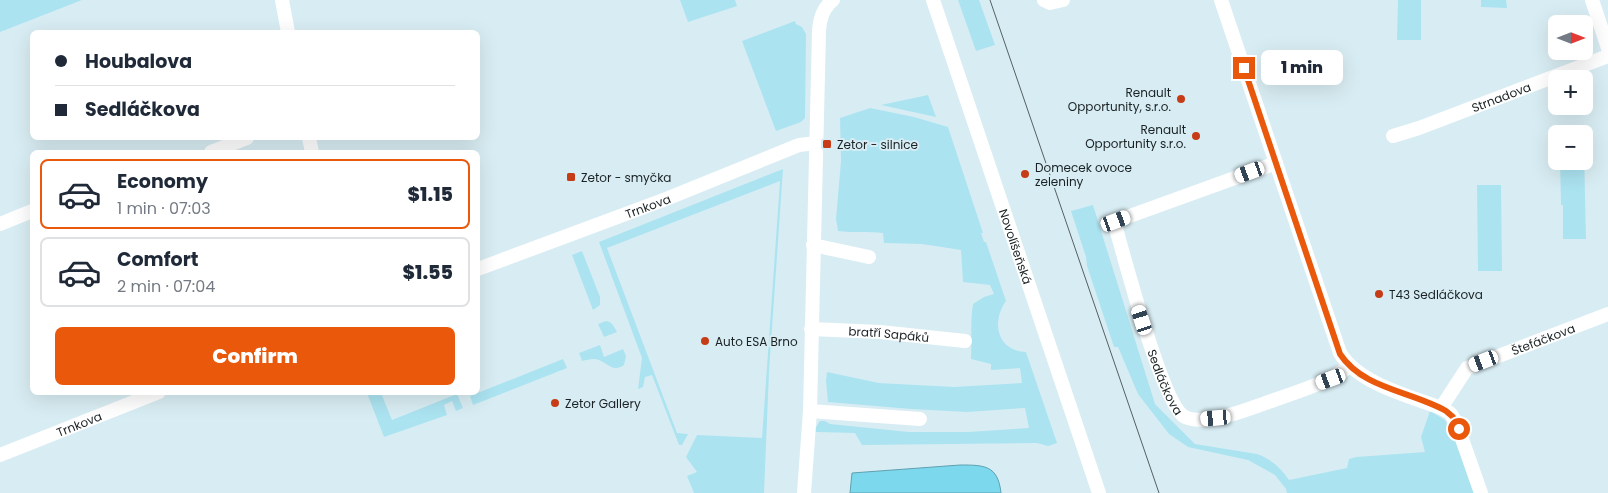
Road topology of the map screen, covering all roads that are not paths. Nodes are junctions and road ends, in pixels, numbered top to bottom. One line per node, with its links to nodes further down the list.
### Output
1 (282, 0): 8 (street)
2 (833, 0): 13 (street)
3 (933, 0): 31 (street, Novolíšeňská)
4 (1044, 0): 5 (street)
5 (1063, 0)
6 (1221, 0): 15 (street)
7 (1592, 0): 9 (street)
8 (288, 30)
9 (1608, 48)
10 (1608, 56): 11 (street, Strnadova)
11 (1393, 136)
12 (242, 140): 14 (street)
13 (817, 144): 18 (street); 20 (street, Trnkova)
14 (216, 150)
15 (1276, 163): 24 (street); 24 (street, Sedláčkova)
16 (30, 211): 17 (street)
17 (0, 224)
18 (813, 245): 19 (street); 22 (street)
19 (869, 257)
20 (480, 268)
21 (1608, 314): 26 (street, Štefáčkova)
22 (811, 329): 23 (street, bratří Sapáků); 27 (street)
23 (965, 341)
24 (1350, 366): 26 (street)
25 (151, 395): 29 (street, Trnkova)
26 (1442, 408): 32 (street)
27 (810, 411): 28 (street); 30 (street)
28 (920, 419)
29 (0, 455)
30 (804, 493)
31 (1099, 493)
32 (1481, 493)

